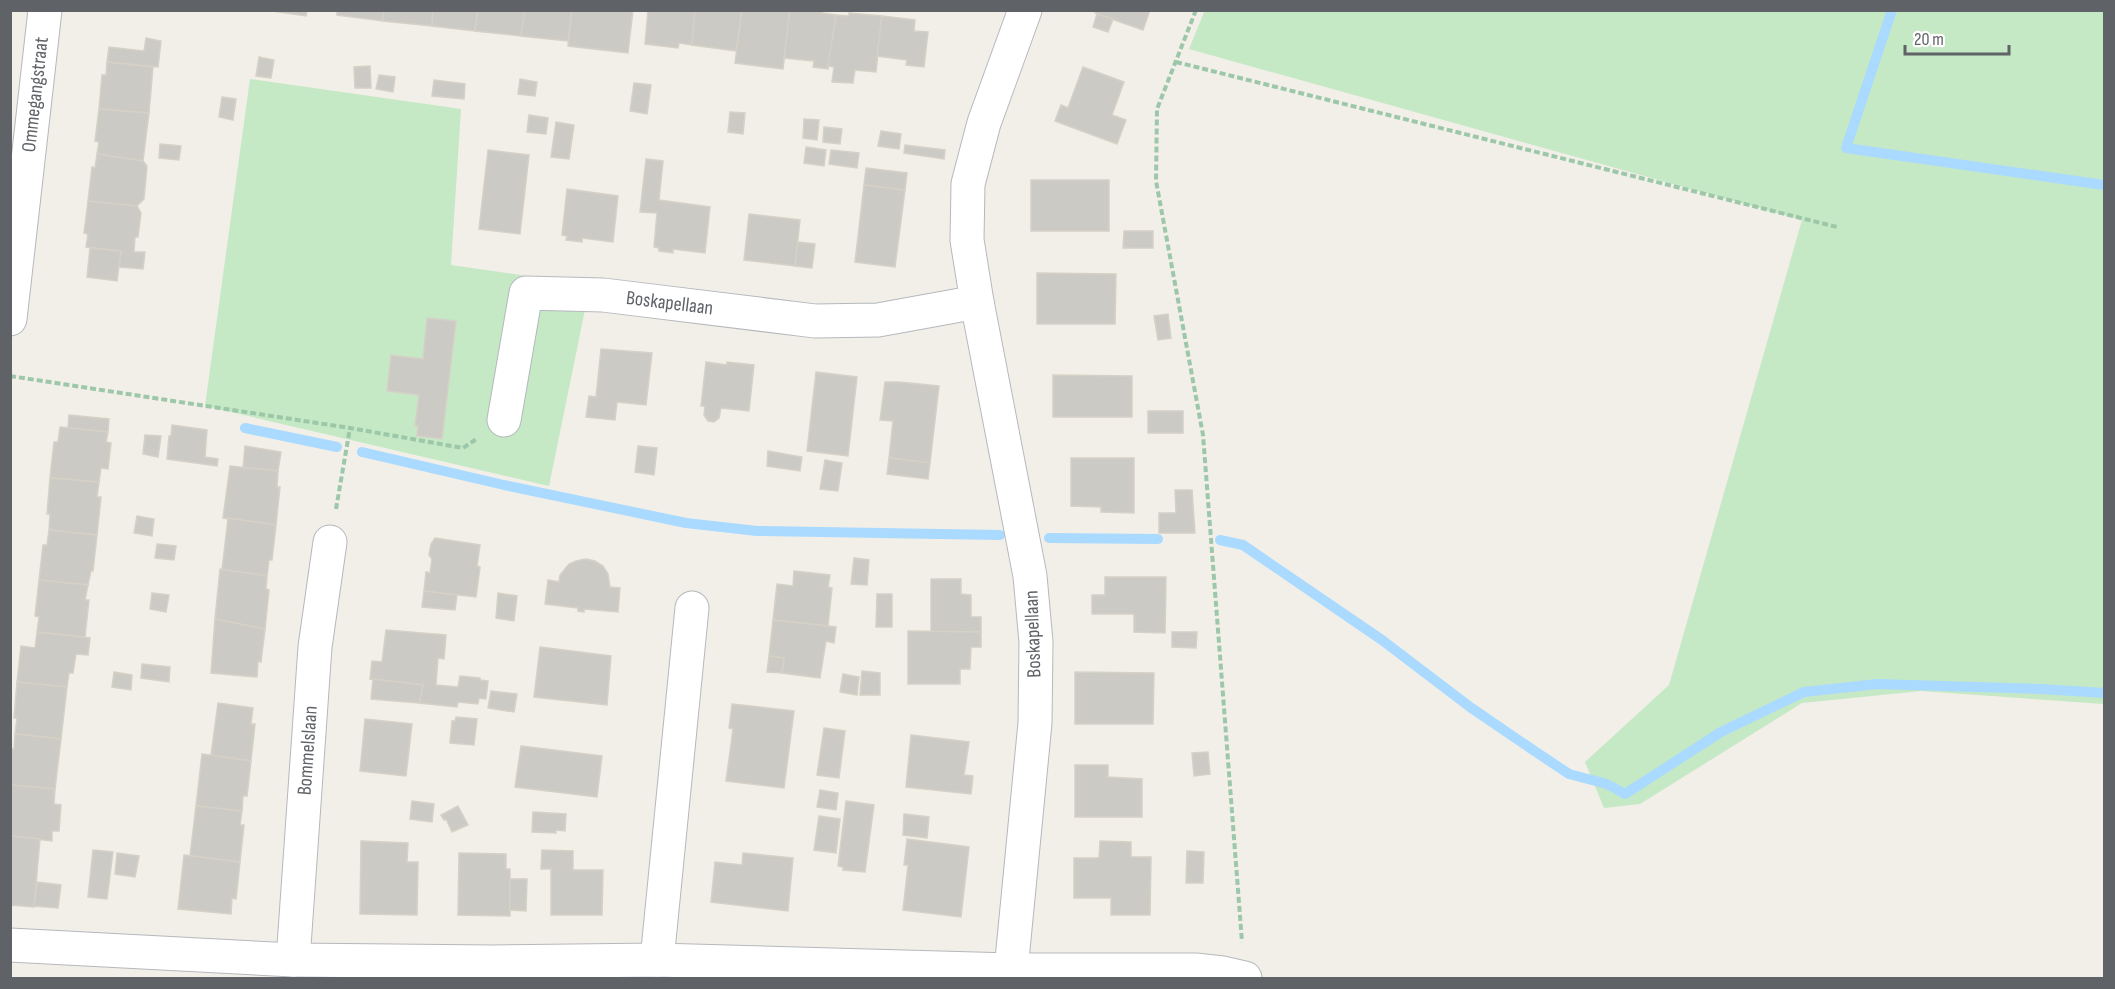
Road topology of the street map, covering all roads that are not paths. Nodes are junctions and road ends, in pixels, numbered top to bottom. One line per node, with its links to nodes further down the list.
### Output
1 (45, 10): 3 (street, Ommegangstraat)
2 (1025, 10): 4 (street, Boskapellaan)
3 (17, 211): 5 (street, Ommegangstraat)
4 (977, 302): 6 (street, Boskapellaan); 13 (street, Boskapellaan)
5 (10, 319)
6 (504, 420)
7 (330, 542): 10 (street, Bommelslaan)
8 (692, 608): 11 (street)
9 (10, 945): 10 (street)
10 (293, 960): 12 (street)
11 (657, 960): 12 (street); 13 (street)
12 (493, 970)
13 (1011, 970): 14 (street)
14 (1245, 978)

